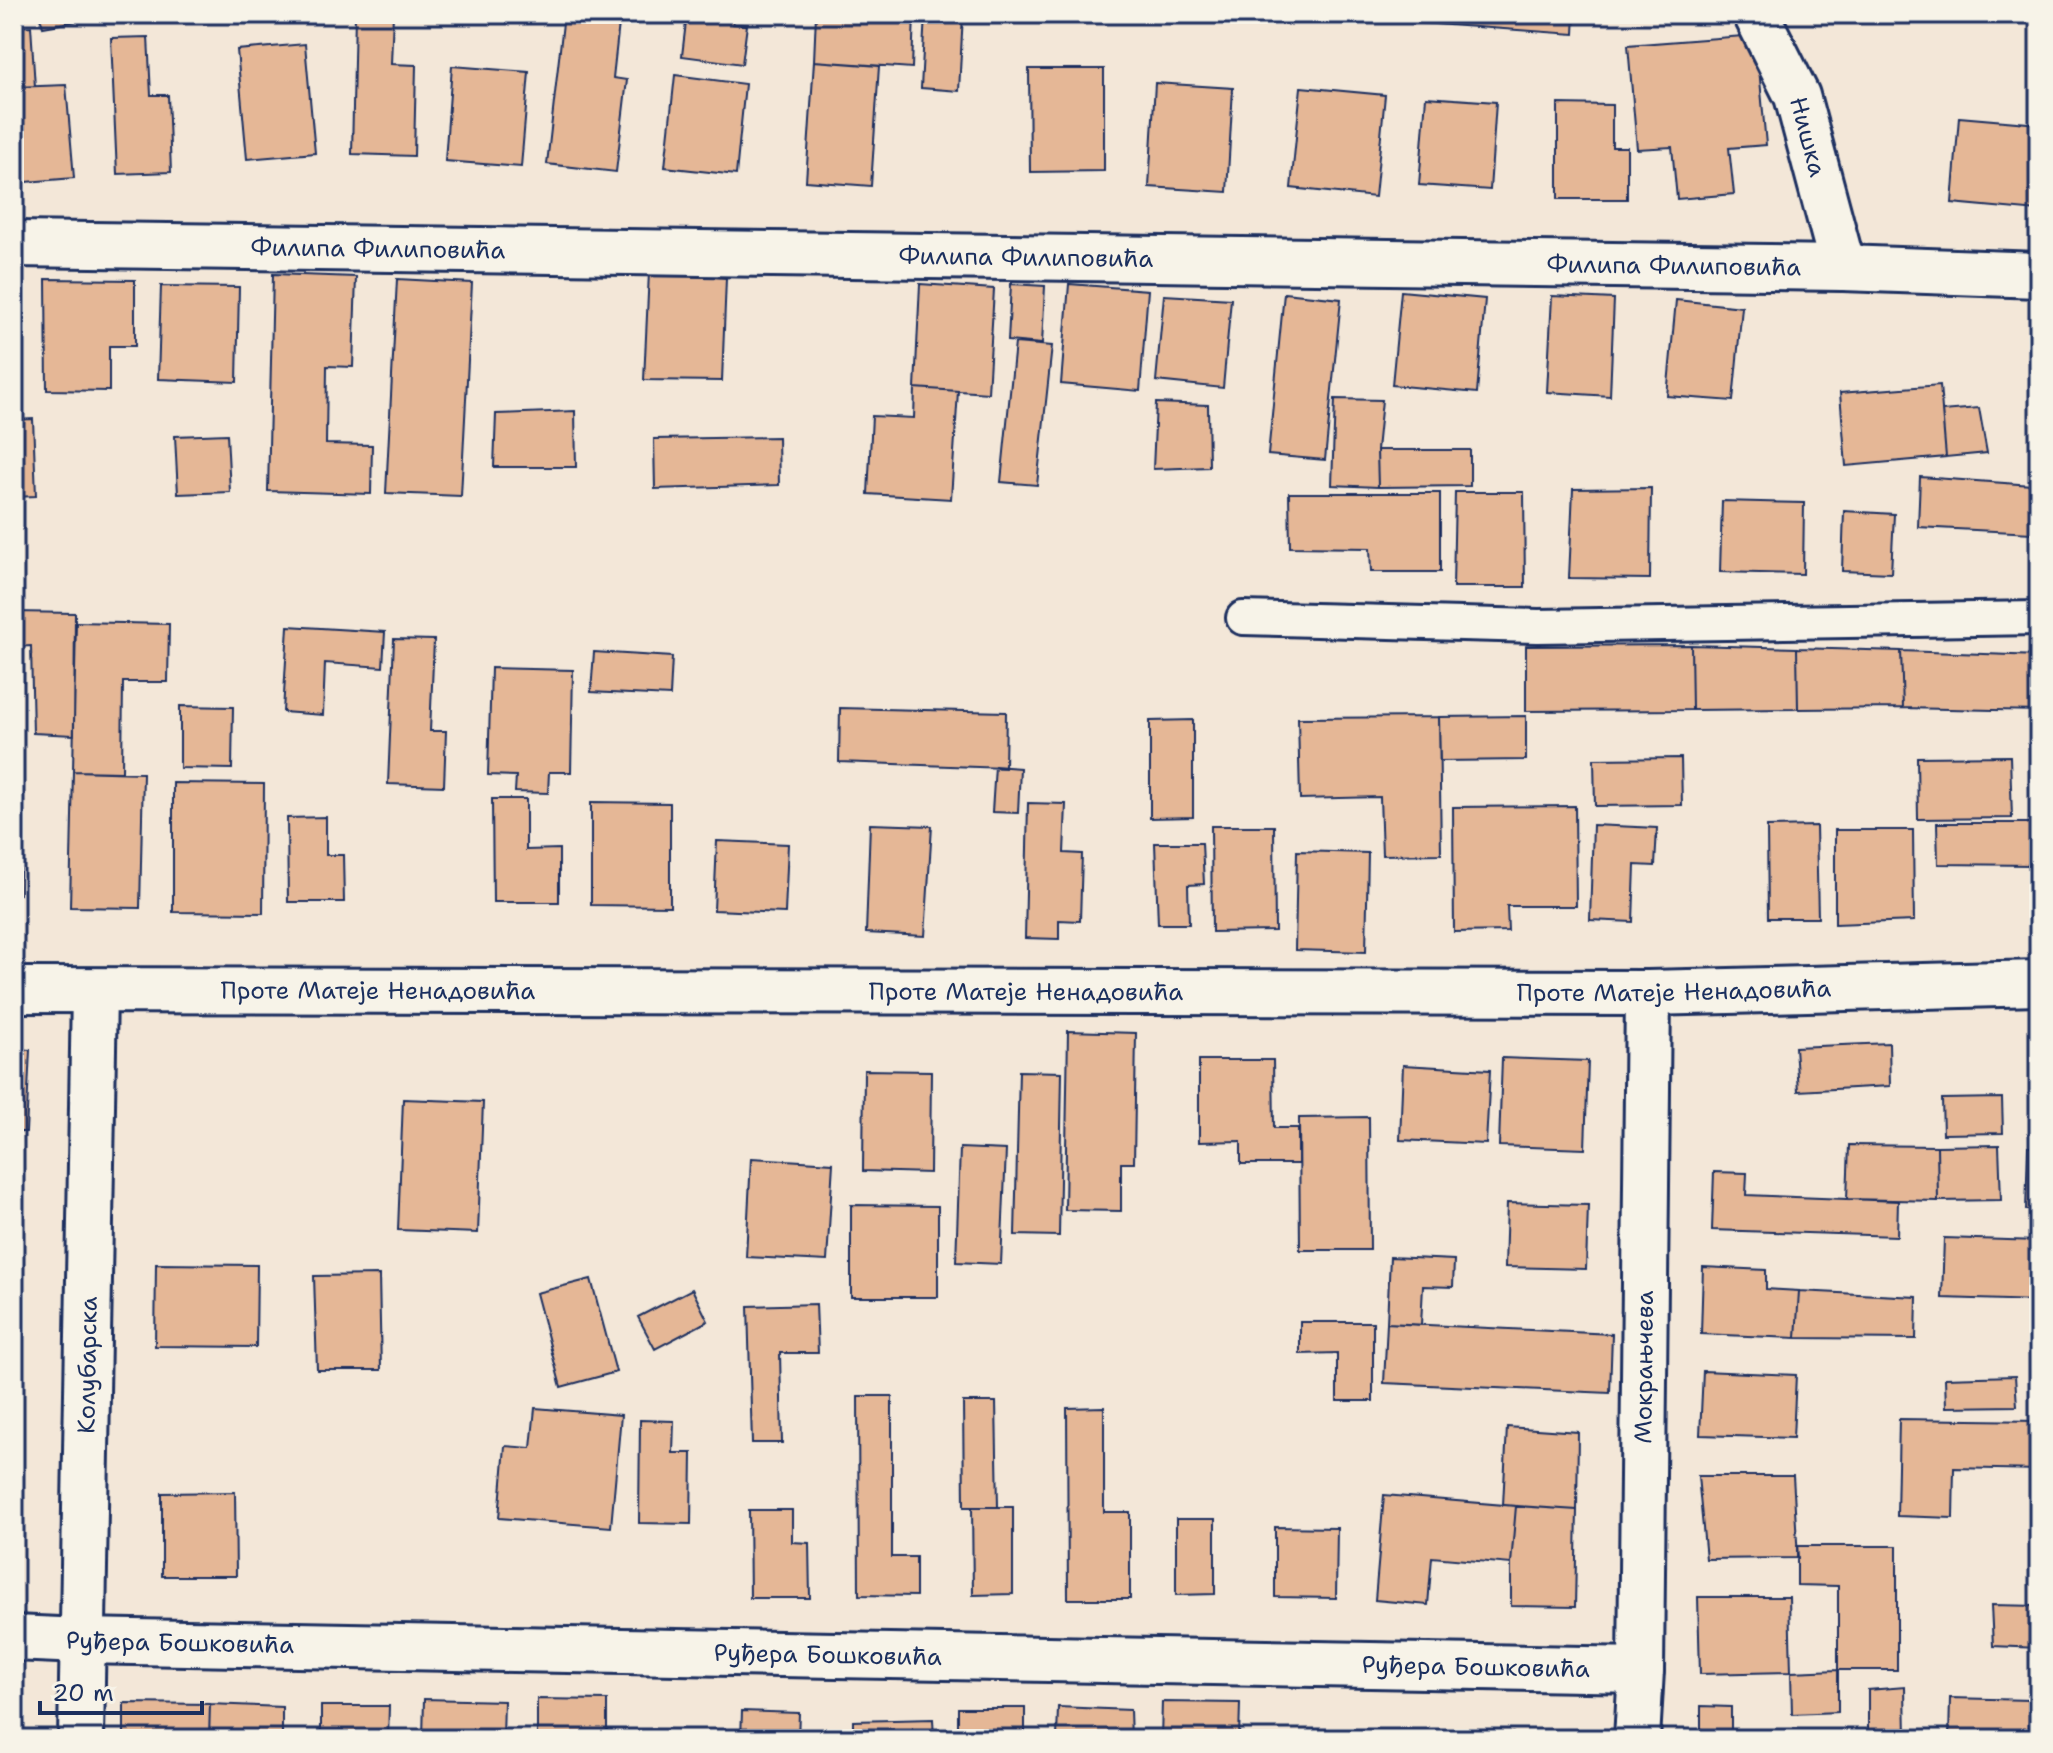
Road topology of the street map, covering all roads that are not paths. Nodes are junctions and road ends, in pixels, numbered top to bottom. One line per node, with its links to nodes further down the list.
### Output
1 (1756, 14): 3 (street, Нишка)
2 (14, 244): 3 (street, Филипа Филиповића)
3 (1843, 268): 4 (street, Филипа Филиповића)
4 (2039, 275)
5 (1243, 618): 6 (lane)
6 (2039, 618)
7 (2039, 983): 10 (street, Проте Матеје Ненадовића)
8 (14, 990): 9 (street, Проте Матеје Ненадовића)
9 (94, 992): 10 (street, Проте Матеје Ненадовића); 12 (street, Колубарска)
10 (1648, 993): 13 (street, Мокрањчева)
11 (14, 1638): 12 (street, Руђера Бошковића)
12 (81, 1641): 13 (street, Руђера Бошковића); 14 (street, Колубарска)
13 (1641, 1670): 15 (street, Мокрањчева)
14 (81, 1739)
15 (1637, 1739)

